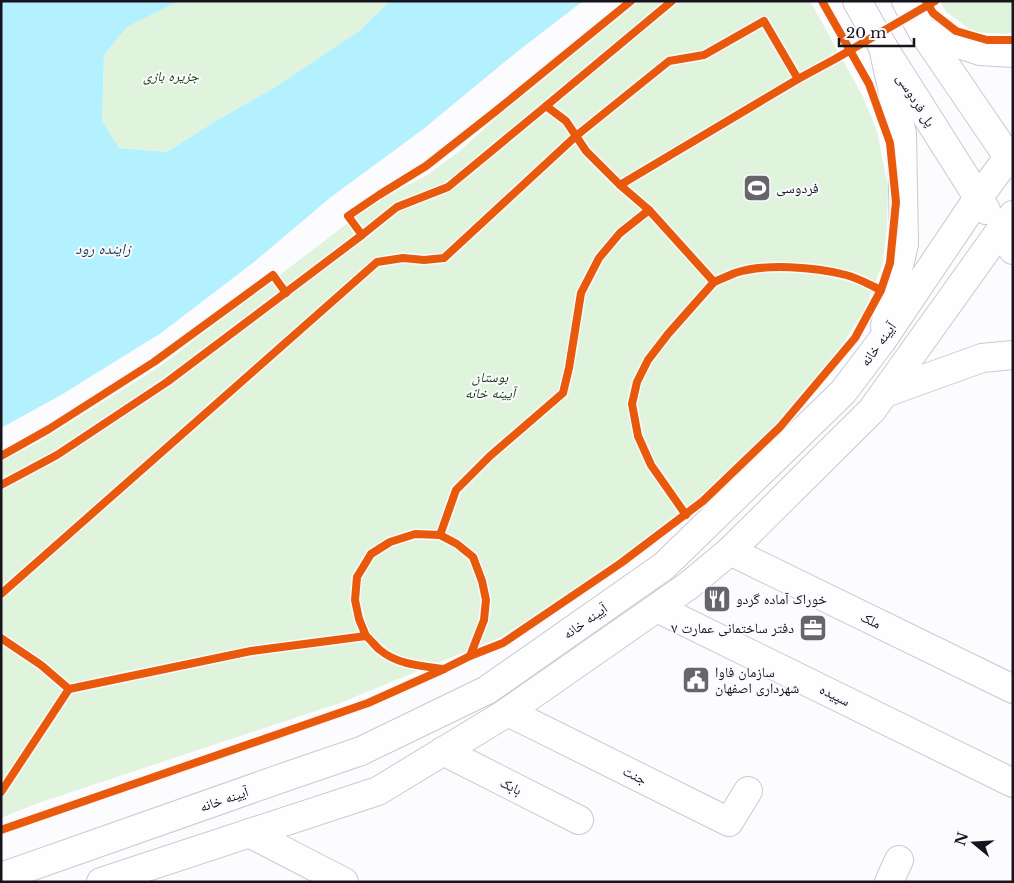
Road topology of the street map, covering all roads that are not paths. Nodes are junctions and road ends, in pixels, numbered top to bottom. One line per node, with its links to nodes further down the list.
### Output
1 (857, 1): 4 (main road, پل فردوسی)
2 (906, 1): 3 (main road)
3 (924, 32): 5 (main road); 6 (main road)
4 (883, 47): 7 (main road, پل فردوسی); 9 (main road)
5 (1013, 53)
6 (1011, 158): 7 (main road, آیینه خانه)
7 (978, 198): 8 (main road, پل فردوسی); 9 (main road, آیینه خانه)
8 (1008, 232): 11 (main road)
9 (881, 342): 22 (main road, آیینه خانه)
10 (1013, 355): 11 (main road)
11 (885, 393): 12 (main road)
12 (730, 551): 13 (main road); 14 (main road, ملک)
13 (657, 608): 15 (main road); 17 (main road, سپیده)
14 (1013, 689)
15 (508, 712): 16 (main road); 18 (main road, جنت)
16 (443, 751): 19 (main road, بابک); 20 (main road)
17 (1013, 783)
18 (748, 791)
19 (579, 820)
20 (249, 833): 21 (main road); 23 (main road)
21 (311, 874): 24 (main road)
22 (1, 877)
23 (101, 882)
24 (344, 882)

